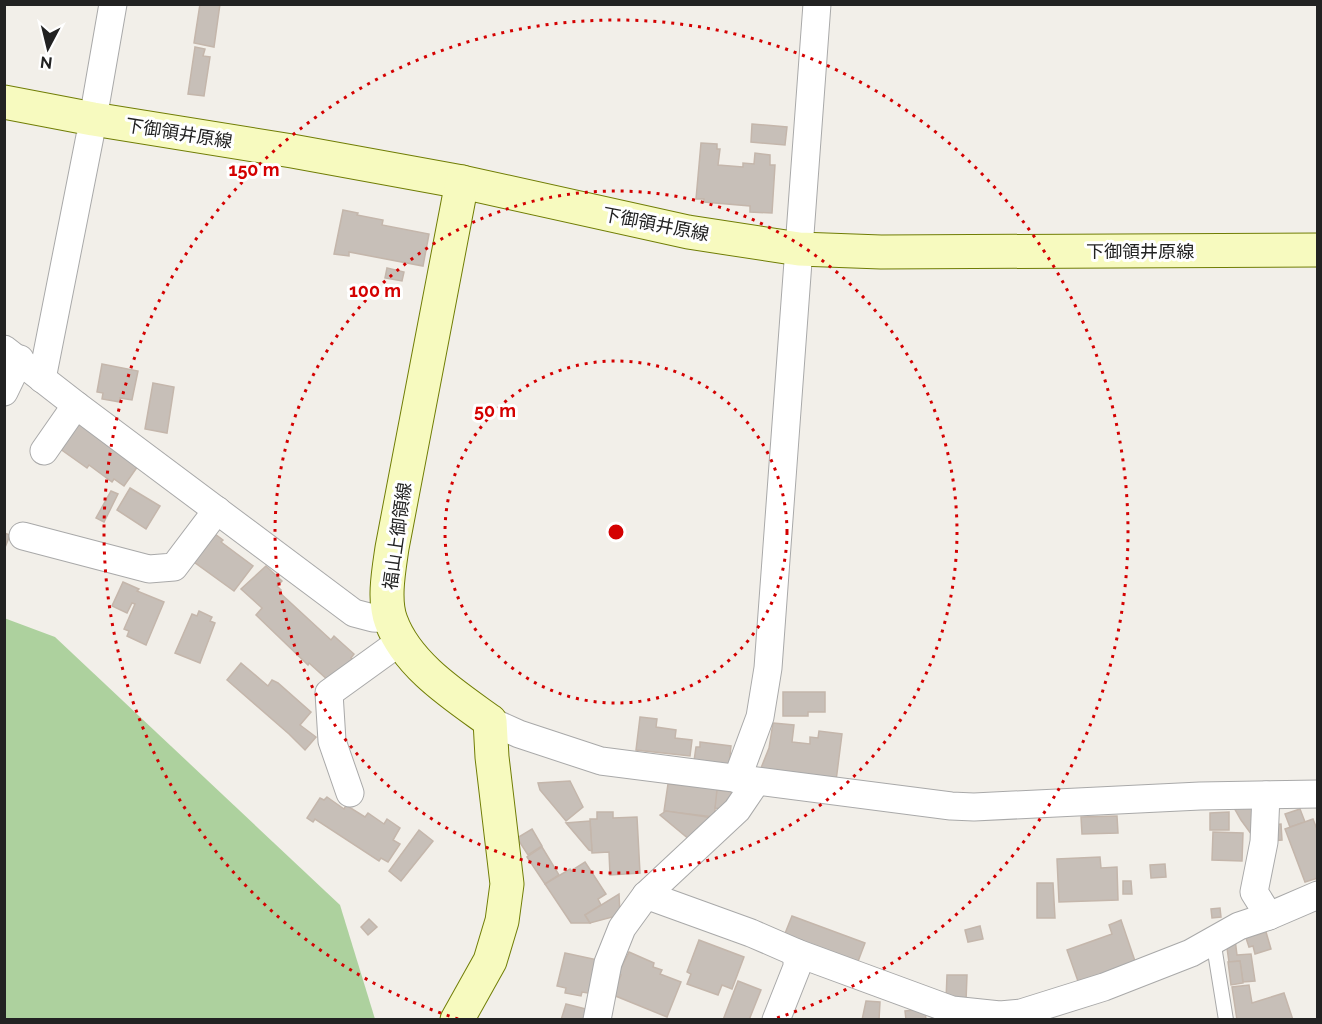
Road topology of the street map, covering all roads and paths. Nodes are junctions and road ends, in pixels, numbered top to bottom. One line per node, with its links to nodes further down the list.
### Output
1 (113, 4): 4 (street)
2 (817, 4): 6 (street)
3 (4, 102): 4 (main road, 下御領井原線)
4 (93, 120): 5 (main road, 下御領井原線); 9 (street)
5 (462, 182): 6 (main road, 下御領井原線); 15 (main road, 福山上御領線)
6 (799, 249): 7 (main road, 下御領井原線); 17 (street)
7 (1317, 250)
8 (12, 354): 9 (street); 10 (street)
9 (42, 379): 11 (street)
10 (4, 392)
11 (76, 405): 12 (street); 13 (street)
12 (44, 452)
13 (217, 510): 14 (street); 15 (street)
14 (23, 536)
15 (395, 630): 16 (main road); 18 (street)
16 (490, 721): 17 (street); 26 (main road)
17 (747, 781): 20 (street); 21 (street)
18 (351, 793)
19 (1317, 794): 20 (street)
20 (1266, 795): 23 (street)
21 (646, 895): 25 (street); 27 (street)
22 (1317, 895): 23 (street)
23 (1269, 916): 24 (street)
24 (1210, 941): 25 (street); 29 (lane)
25 (796, 953): 28 (street)
26 (457, 1020)
27 (597, 1020)
28 (776, 1020)
29 (1226, 1020)

